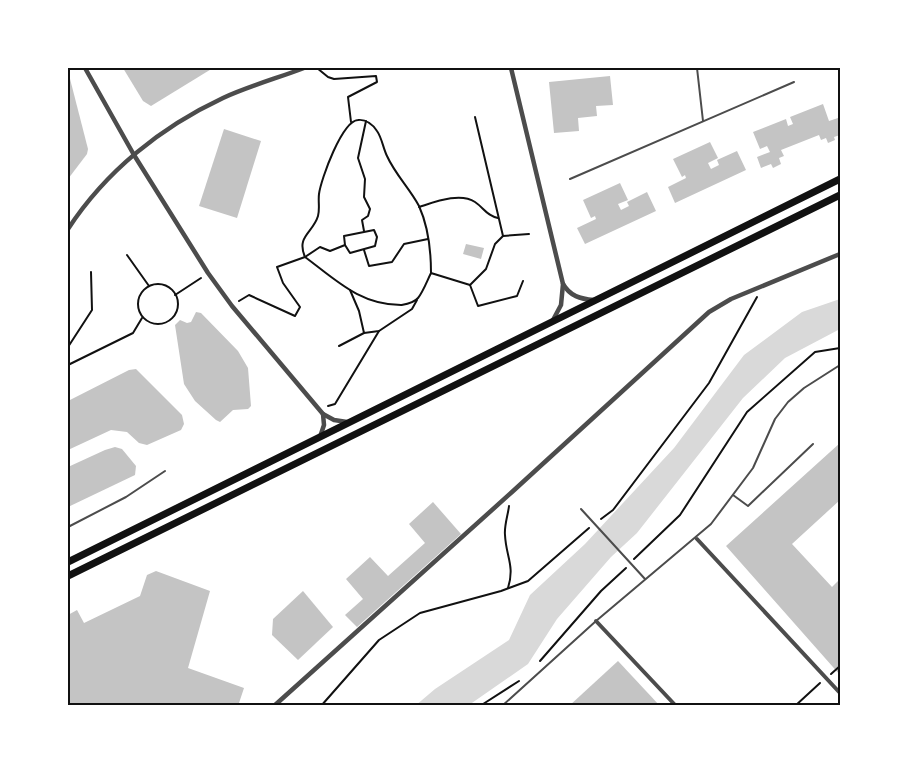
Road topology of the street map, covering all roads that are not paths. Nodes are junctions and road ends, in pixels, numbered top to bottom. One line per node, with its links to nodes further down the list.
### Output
1 (85, 68): 7 (street)
2 (304, 68): 7 (street)
3 (511, 68): 13 (street)
4 (697, 68): 6 (lane)
5 (794, 82): 6 (lane)
6 (704, 123): 8 (lane)
7 (134, 155): 11 (street); 17 (street)
8 (570, 179)
9 (840, 179): 14 (main road)
10 (840, 195): 27 (main road)
11 (68, 229)
12 (840, 254): 31 (street)
13 (563, 285): 14 (street); 15 (street)
14 (596, 300): 15 (main road)
15 (551, 322): 18 (main road)
16 (840, 365): 22 (lane)
17 (323, 414): 18 (street); 19 (street)
18 (350, 422): 19 (main road)
19 (320, 437): 26 (main road)
20 (813, 444): 22 (lane)
21 (165, 471): 24 (lane)
22 (733, 495): 25 (lane)
23 (580, 509): 28 (lane)
24 (68, 527)
25 (697, 538): 28 (lane); 30 (street)
26 (68, 562)
27 (68, 576)
28 (645, 579): 29 (lane)
29 (596, 621): 32 (lane); 33 (street)
30 (840, 693)
31 (274, 705)
32 (502, 705)
33 (675, 705)

